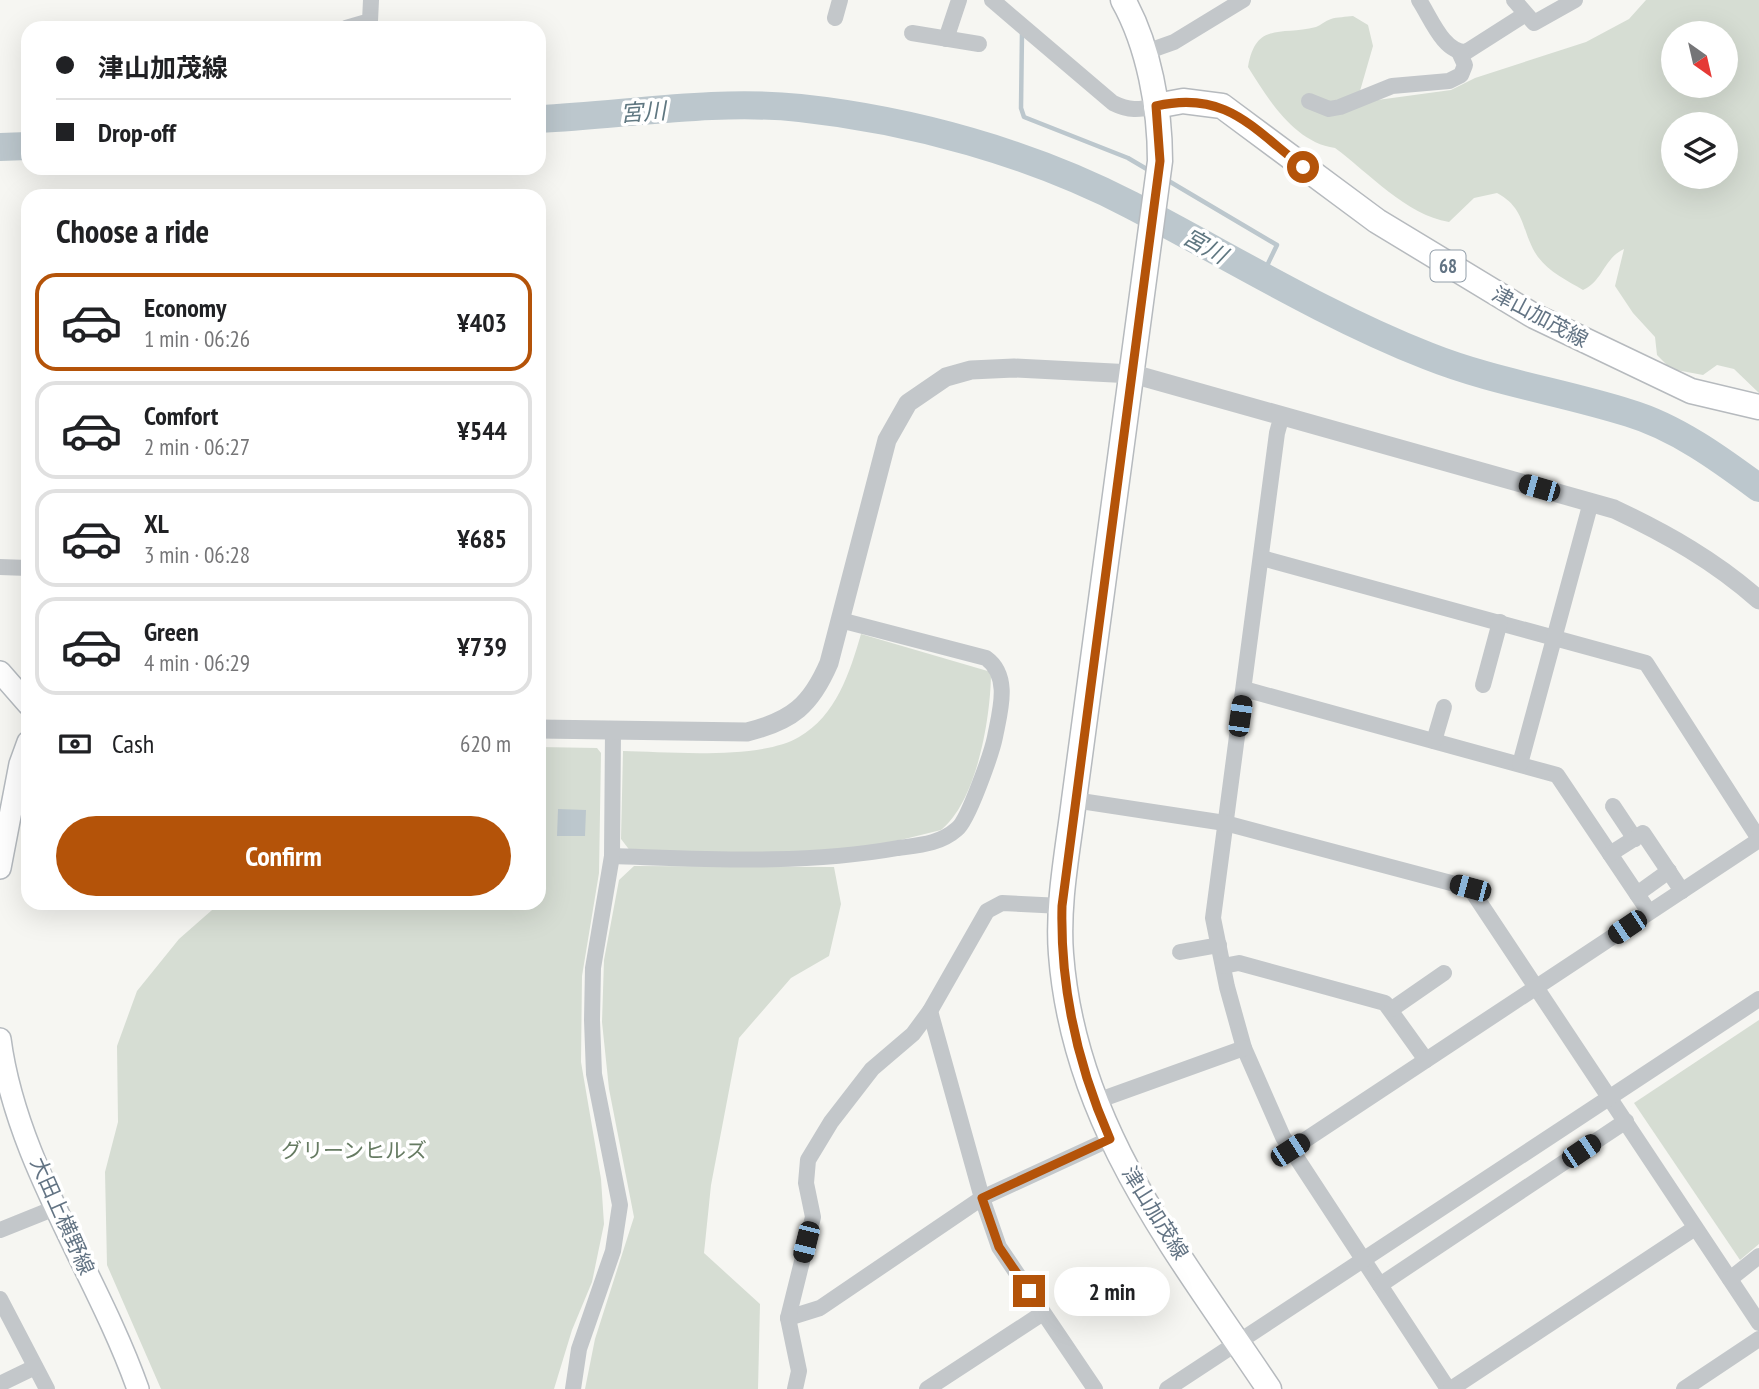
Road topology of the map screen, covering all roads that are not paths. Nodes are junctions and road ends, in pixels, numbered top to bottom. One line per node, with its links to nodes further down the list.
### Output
1 (371, 0): 12 (street)
2 (840, 0): 11 (street)
3 (958, 0): 14 (street)
4 (992, 0): 19 (street)
5 (1123, 0): 16 (main road, 津山加茂線)
6 (1243, 0): 16 (street)
7 (1419, 0): 17 (street)
8 (1514, 0): 10 (street)
9 (1575, 0): 10 (street)
10 (1524, 15): 17 (street)
11 (835, 18)
12 (370, 21)
13 (912, 33): 14 (street)
14 (946, 39): 15 (street)
15 (979, 44)
16 (1143, 52): 19 (main road, 津山加茂線)
17 (1460, 52): 18 (street)
18 (1309, 101)
19 (1156, 106): 20 (main road, 津山加茂線); 21 (main road, 津山加茂線 / 68)
20 (1133, 374): 22 (street); 28 (street); 41 (main road, 津山加茂線)
21 (1759, 407)
22 (1282, 415): 23 (street); 24 (street)
23 (1591, 502): 27 (street); 30 (street)
24 (1262, 558): 29 (street); 33 (street)
25 (0, 567): 26 (street)
26 (21, 568)
27 (1759, 600)
28 (840, 620): 37 (street); 47 (street)
29 (1500, 622): 30 (street); 32 (street)
30 (1554, 637): 40 (street); 45 (street)
31 (0, 672): 34 (main road)
32 (1483, 685)
33 (1244, 690): 38 (street); 43 (street)
34 (21, 696)
35 (1444, 708): 38 (street)
36 (546, 729): 37 (street)
37 (613, 731): 47 (street)
38 (1434, 741): 40 (street)
39 (21, 761): 48 (main road)
40 (1520, 764): 46 (street)
41 (1074, 800): 43 (street); 52 (main road, 津山加茂線)
42 (1613, 806): 44 (street)
43 (1225, 823): 54 (street); 58 (street)
44 (1635, 839): 46 (street); 49 (street)
45 (1759, 839): 50 (street)
46 (1610, 854): 51 (street)
47 (612, 856): 88 (street)
48 (0, 868)
49 (1669, 872): 50 (street); 51 (street)
50 (1682, 891): 53 (street)
51 (1636, 894): 53 (street)
52 (1062, 906): 61 (street); 66 (main road, 津山加茂線)
53 (1649, 912): 58 (street)
54 (1219, 945): 55 (street); 56 (street)
55 (1181, 952)
56 (1223, 966): 60 (street); 63 (street)
57 (1444, 973): 60 (street)
58 (1537, 986): 64 (street); 65 (street)
59 (1759, 999): 65 (street)
60 (1391, 1009): 64 (street)
61 (930, 1011): 70 (street); 80 (street)
62 (0, 1039): 71 (main road, 大田上横野線)
63 (1244, 1048): 66 (street); 69 (street)
64 (1426, 1060): 69 (street)
65 (1610, 1097): 67 (street); 75 (street)
66 (1094, 1102): 68 (main road, 津山加茂線)
67 (1626, 1121): 72 (street); 77 (street)
68 (1110, 1139): 70 (street); 83 (main road, 津山加茂線)
69 (1290, 1150): 75 (street)
70 (982, 1198): 79 (street); 80 (street)
71 (55, 1208): 73 (street); 87 (main road, 大田上横野線)
72 (1695, 1228): 76 (street); 94 (street)
73 (0, 1230)
74 (1759, 1255): 76 (street)
75 (1363, 1259): 77 (street); 83 (street)
76 (1730, 1279): 81 (street)
77 (1380, 1285): 94 (street)
78 (0, 1298): 84 (street)
79 (1043, 1313): 90 (street); 91 (street)
80 (788, 1318): 89 (street)
81 (1759, 1323)
82 (1759, 1339): 95 (street)
83 (1238, 1342): 92 (street); 93 (main road, 津山加茂線)
84 (36, 1367): 85 (street); 86 (street)
85 (0, 1384)
86 (47, 1389)
87 (138, 1389)
88 (573, 1389)
89 (795, 1389)
90 (927, 1389)
91 (1095, 1389)
92 (1167, 1389)
93 (1269, 1389)
94 (1449, 1389)
95 (1684, 1389)

